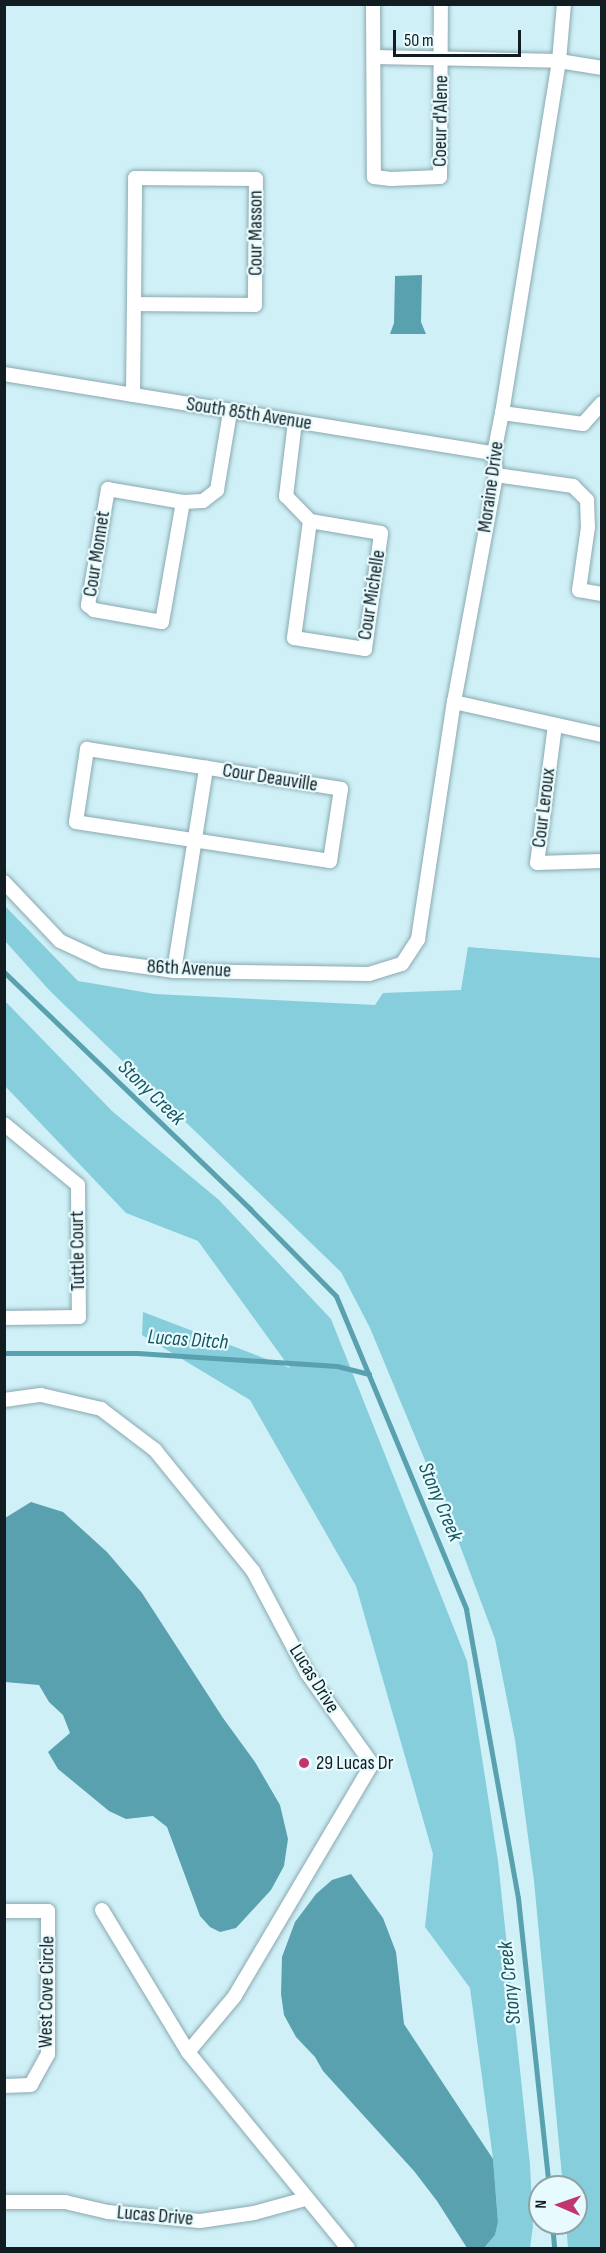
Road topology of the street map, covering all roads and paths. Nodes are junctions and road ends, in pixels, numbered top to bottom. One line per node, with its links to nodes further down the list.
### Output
1 (373, 4): 4 (street, Coeur d'Alene)
2 (441, 4): 5 (street, Coeur d'Alene)
3 (564, 4): 6 (street, Moraine Drive)
4 (374, 57): 5 (street, Coeur d'Alene); 5 (street, Coeur d'Alene)
5 (442, 58): 6 (street, Coeur d'Alene)
6 (559, 61): 7 (street, Coeur d'Alene); 13 (street, Moraine Drive)
7 (602, 68)
8 (134, 304): 8 (street, Cour Masson); 10 (street, Cour Masson)
9 (4, 374): 10 (street, South 85th Avenue)
10 (133, 395): 12 (street, South 85th Avenue)
11 (602, 403): 13 (street)
12 (230, 412): 14 (street, South 85th Avenue); 17 (street, Cour Monnet)
13 (502, 413): 15 (street, Moraine Drive)
14 (295, 422): 15 (street, South 85th Avenue); 18 (street)
15 (494, 453): 16 (street, Moraine Drive)
16 (496, 475): 19 (street); 21 (street, Moraine Drive)
17 (183, 502): 17 (street, Cour Monnet)
18 (310, 521): 18 (street, Cour Michelle)
19 (595, 528): 20 (street)
20 (602, 594)
21 (454, 702): 22 (street); 28 (street, Moraine Drive)
22 (555, 724): 23 (street); 26 (street, Cour Leroux)
23 (602, 735)
24 (206, 768): 25 (street, Cour Deauville); 25 (street, Cour Deauville); 25 (street, Cour Deauville)
25 (195, 840): 29 (street, Cour Deauville)
26 (602, 861)
27 (4, 882): 29 (street, 86th Avenue)
28 (402, 964): 29 (street, 86th Avenue)
29 (174, 971)
30 (4, 1124): 31 (street, Tuttle Court)
31 (4, 1318)
32 (4, 1400): 35 (street, Lucas Drive)
33 (102, 1910): 35 (street)
34 (4, 1911): 36 (street, West Cove Circle)
35 (188, 2052): 37 (street)
36 (4, 2086)
37 (305, 2199): 38 (street, Lucas Drive); 39 (street)
38 (4, 2202)
39 (348, 2248)

